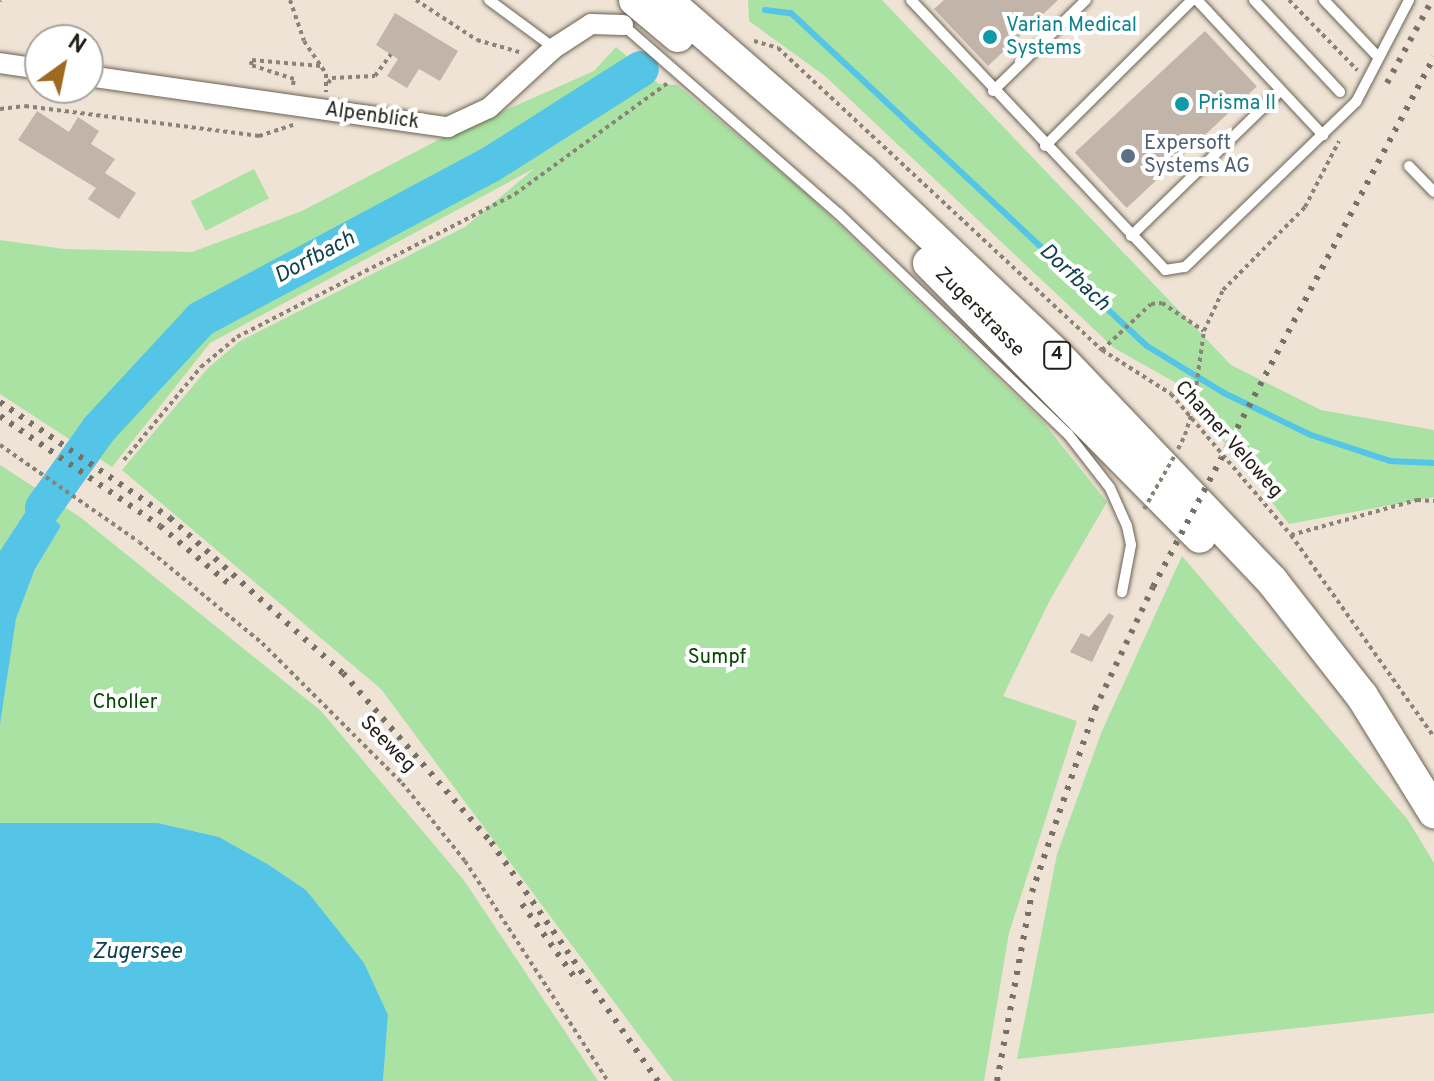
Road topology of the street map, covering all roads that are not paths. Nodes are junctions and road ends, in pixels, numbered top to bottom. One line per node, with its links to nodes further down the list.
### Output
1 (489, 0): 10 (lane)
2 (666, 0): 24 (main road, Zugerstrasse / 4)
3 (911, 0): 15 (lane)
4 (1086, 0): 15 (lane)
5 (1194, 0): 16 (lane); 19 (lane)
6 (1254, 0): 17 (lane)
7 (1324, 0): 11 (lane)
8 (1409, 0): 11 (lane)
9 (629, 12): 10 (street, Alpenblick); 23 (lane, Zugerstrasse); 24 (main road, Zugerstrasse / 4)
10 (550, 54): 14 (street, Alpenblick)
11 (1378, 57): 18 (lane)
12 (0, 63): 13 (street)
13 (24, 67)
14 (104, 78)
15 (993, 91): 19 (lane)
16 (1280, 91): 18 (lane); 22 (lane)
17 (1340, 92)
18 (1323, 135): 22 (lane)
19 (1045, 146): 22 (lane)
20 (1409, 166): 21 (lane)
21 (1434, 192)
22 (1131, 236)
23 (1122, 592)
24 (1396, 757): 25 (main road, Zugerstrasse / 4)
25 (1434, 812)

